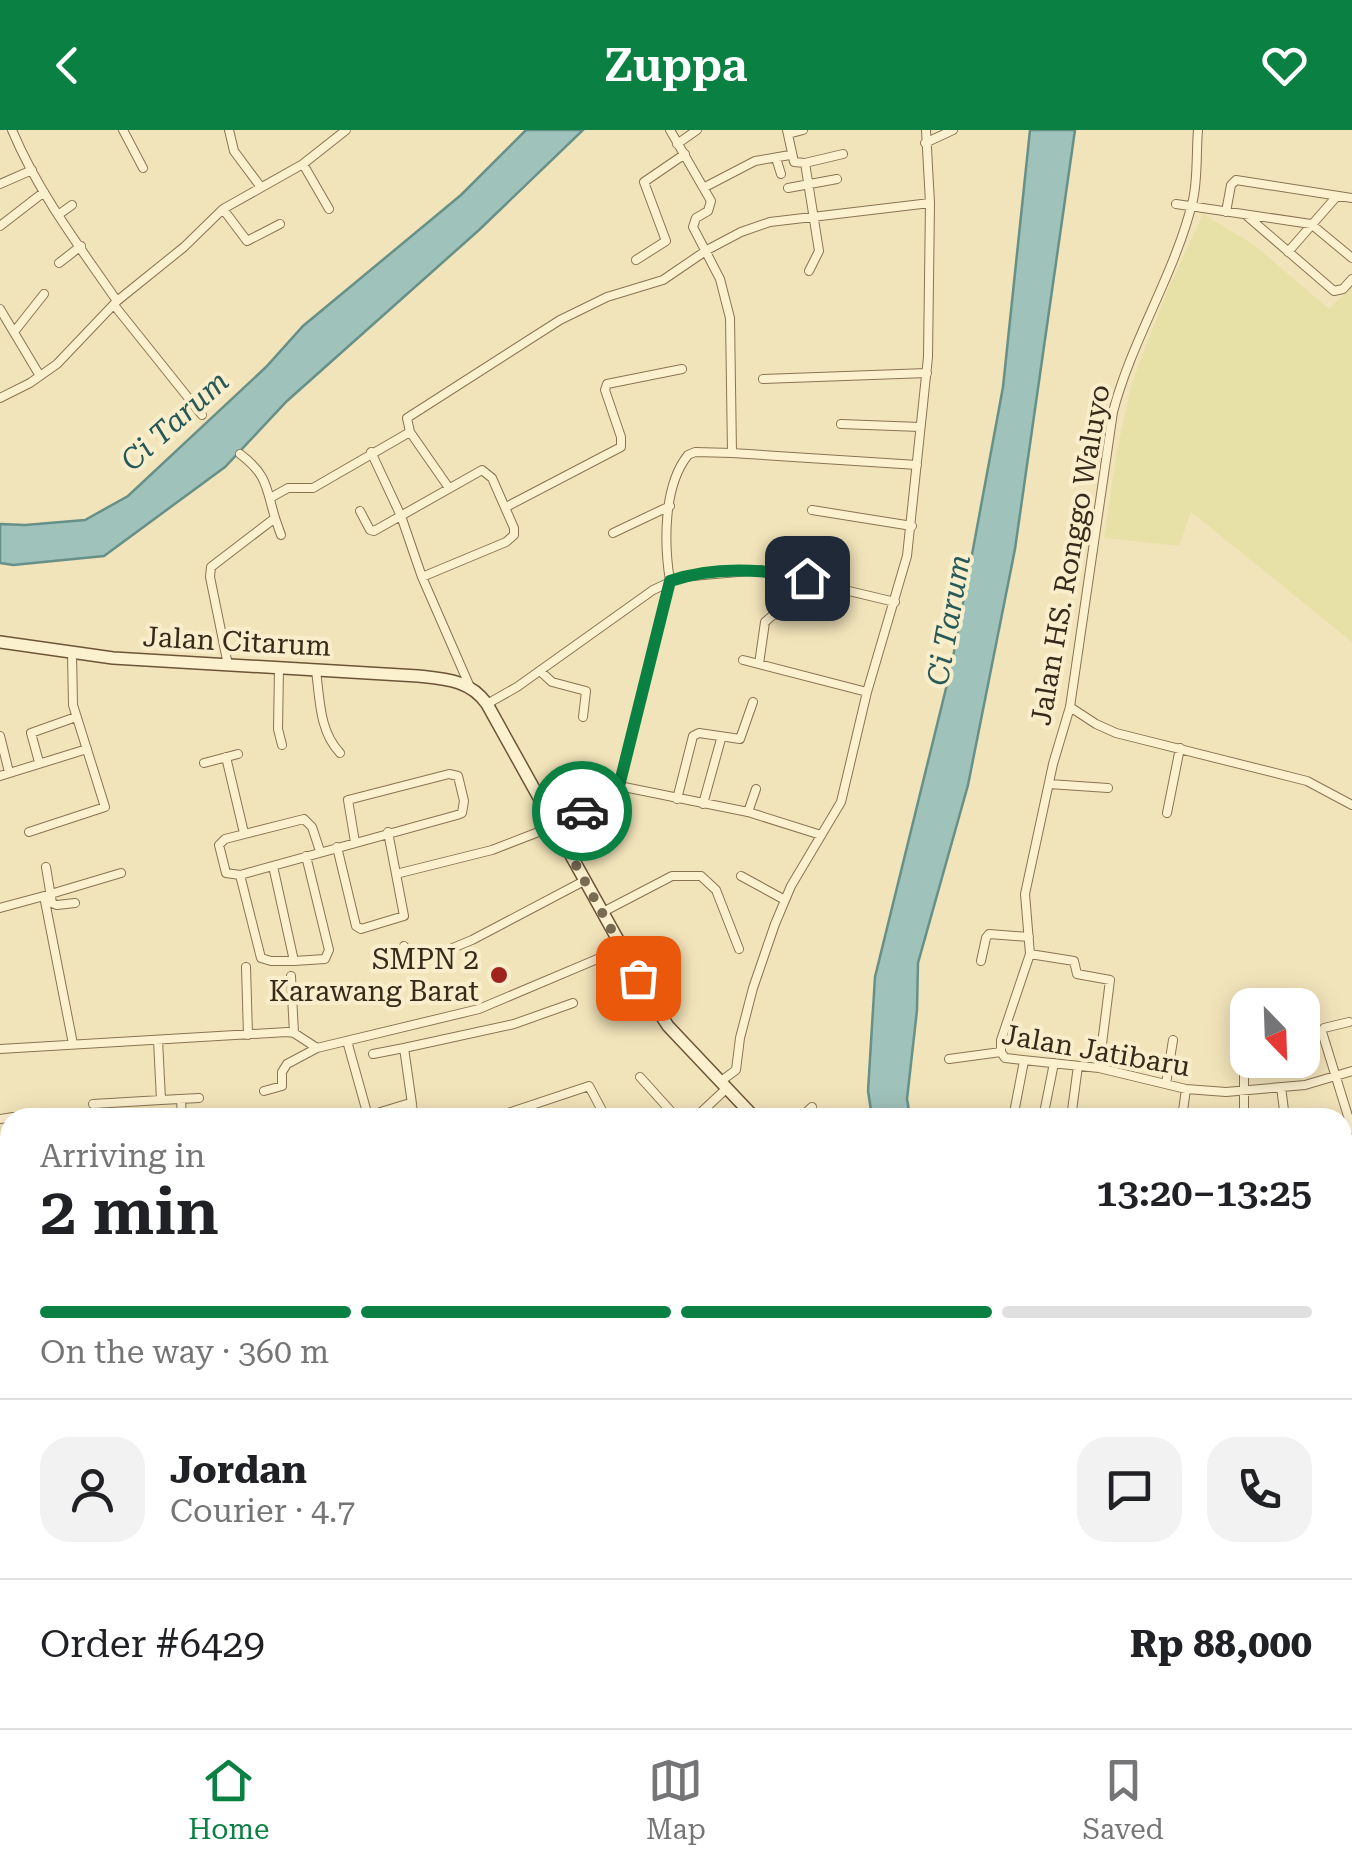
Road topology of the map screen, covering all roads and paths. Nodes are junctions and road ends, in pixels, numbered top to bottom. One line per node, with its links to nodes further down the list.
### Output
1 (12, 130): 21 (street)
2 (123, 130): 20 (street)
3 (229, 130): 26 (street)
4 (346, 130): 19 (street)
5 (670, 130): 13 (street)
6 (697, 130): 13 (street)
7 (803, 130): 11 (street)
8 (926, 130): 12 (street)
9 (954, 130): 12 (street)
10 (1198, 130): 35 (street, Jalan HS. Ronggo Waluyo)
11 (787, 132): 16 (street)
12 (926, 143): 32 (street)
13 (677, 144): 14 (street)
14 (684, 154): 27 (street); 49 (street)
15 (842, 154): 18 (street)
16 (790, 155): 17 (street); 18 (street)
17 (776, 158): 22 (street); 27 (street)
18 (805, 163): 24 (street)
19 (304, 164): 26 (street); 37 (street)
20 (144, 168)
21 (32, 170): 25 (street); 29 (street)
22 (780, 174)
23 (837, 179): 24 (street)
24 (810, 183): 28 (street); 41 (street)
25 (0, 184)
26 (260, 186): 36 (street)
27 (705, 187): 46 (street)
28 (788, 188)
29 (44, 192): 39 (street); 44 (street)
30 (1337, 196): 31 (street); 38 (street); 43 (street)
31 (1352, 198)
32 (930, 202): 41 (street); 58 (street)
33 (1176, 204): 35 (street)
34 (72, 205): 39 (street)
35 (1191, 206): 38 (street); 97 (street, Jalan HS. Ronggo Waluyo)
36 (223, 209): 42 (street); 54 (street)
37 (330, 209)
38 (1226, 212): 40 (street)
39 (58, 215): 45 (street)
40 (1247, 216): 43 (street); 47 (street)
41 (816, 217): 46 (street); 51 (street)
42 (280, 224)
43 (1311, 224): 47 (street); 48 (street)
44 (0, 226)
45 (81, 246): 50 (street); 54 (street)
46 (707, 250): 65 (street); 67 (street)
47 (1288, 252): 52 (street)
48 (1352, 258)
49 (636, 260)
50 (59, 263)
51 (809, 271)
52 (1352, 279)
53 (44, 294): 56 (street)
54 (116, 303): 59 (street); 62 (street)
55 (0, 309): 56 (street)
56 (14, 332): 59 (street)
57 (682, 369): 73 (street)
58 (927, 373): 60 (street); 64 (street)
59 (40, 376): 61 (street)
60 (762, 379)
61 (0, 398)
62 (202, 415)
63 (841, 424): 64 (street)
64 (920, 427): 69 (street)
65 (410, 432): 66 (street); 70 (street)
66 (371, 452): 71 (street); 76 (street)
67 (732, 453): 69 (street); 72 (street)
68 (240, 454): 71 (street)
69 (917, 465): 78 (street)
70 (449, 488): 73 (street); 76 (street)
71 (272, 497): 77 (street)
72 (670, 506): 79 (street); 83 (street)
73 (506, 507): 82 (street)
74 (812, 510): 78 (street)
75 (360, 511): 76 (street)
76 (401, 516): 82 (street)
77 (275, 518): 80 (street); 89 (street)
78 (912, 526): 84 (street)
79 (612, 532)
80 (282, 535)
81 (795, 576): 83 (street); 84 (street); 88 (street)
82 (422, 577): 93 (street)
83 (670, 581): 92 (street); 112 (street)
84 (895, 602): 94 (street)
85 (0, 642): 86 (street, Jalan Citarum)
86 (72, 654): 89 (street, Jalan Citarum); 98 (street)
87 (743, 660): 88 (street)
88 (759, 664): 94 (street)
89 (228, 665): 90 (street, Jalan Citarum)
90 (279, 669): 91 (street, Jalan Citarum); 102 (street)
91 (316, 670): 93 (street, Jalan Citarum); 105 (street)
92 (540, 670): 96 (street); 99 (street)
93 (470, 687): 96 (street)
94 (866, 692): 124 (street)
95 (754, 702): 101 (street)
96 (487, 704): 120 (street)
97 (1070, 707): 103 (street); 111 (street, Jalan HS. Ronggo Waluyo)
98 (76, 718): 104 (street); 108 (street)
99 (583, 718)
100 (0, 736): 110 (street)
101 (721, 738): 115 (street); 116 (street)
102 (282, 745)
103 (1180, 748): 117 (street); 119 (street)
104 (87, 749): 108 (street); 121 (street)
105 (340, 752)
106 (238, 754): 107 (street)
107 (226, 757): 109 (street); 123 (street)
108 (39, 762): 110 (street)
109 (204, 763)
110 (5, 774)
111 (1049, 784): 113 (street); 141 (street, Jalan HS. Ronggo Waluyo)
112 (619, 786): 115 (street); 120 (street)
113 (1108, 788)
114 (756, 789): 118 (street)
115 (676, 798): 116 (street)
116 (703, 804): 118 (street)
117 (1352, 806)
118 (748, 812): 124 (street)
119 (1168, 813)
120 (552, 821): 132 (street); 135 (street)
121 (29, 832)
122 (388, 832): 125 (street); 125 (street); 132 (street)
123 (244, 833): 127 (street); 133 (street)
124 (821, 835): 137 (street)
125 (355, 842): 126 (street)
126 (337, 847): 127 (street); 132 (street)
127 (320, 851): 128 (street)
128 (306, 856): 129 (street); 146 (street)
129 (274, 866): 133 (street); 146 (street)
130 (46, 867): 136 (street)
131 (120, 873): 136 (street)
132 (396, 874)
133 (240, 875): 146 (street)
134 (741, 876): 137 (street)
135 (584, 881): 140 (street); 142 (street)
136 (48, 894): 138 (street); 139 (street); 157 (street)
137 (785, 900): 174 (street)
138 (75, 903)
139 (0, 908)
140 (601, 913): 143 (street); 144 (street)
141 (1029, 937): 145 (street, Jalan HS. Ronggo Waluyo); 147 (street)
142 (404, 946)
143 (621, 948): 156 (street); 174 (street)
144 (739, 949)
145 (1030, 954): 161 (street, Jalan HS. Ronggo Waluyo); 167 (street)
146 (294, 961)
147 (981, 961)
148 (246, 967): 153 (street)
149 (291, 976): 152 (street)
150 (572, 1003): 159 (street)
151 (1349, 1022): 171 (street)
152 (294, 1033): 153 (street); 158 (street)
153 (248, 1035): 154 (street)
154 (158, 1040): 157 (street); 181 (street)
155 (1173, 1040): 173 (street)
156 (347, 1041): 158 (street); 186 (street)
157 (74, 1044): 160 (street)
158 (317, 1048): 178 (street)
159 (404, 1048): 162 (street); 184 (street)
160 (0, 1049)
161 (1001, 1052): 163 (street, Jalan Jatibaru); 164 (street, Jalan Jatibaru)
162 (373, 1054)
163 (949, 1059)
164 (1024, 1061): 165 (street, Jalan Jatibaru); 194 (street)
165 (1054, 1063): 166 (street, Jalan Jatibaru); 195 (street)
166 (1078, 1066): 167 (street, Jalan Jatibaru); 196 (street)
167 (1099, 1068): 173 (street, Jalan Jatibaru)
168 (1352, 1072): 171 (street, Jalan Jatibaru)
169 (584, 1075): 175 (street)
170 (640, 1077): 191 (street)
171 (1338, 1077): 176 (street, Jalan Jatibaru); 200 (street)
172 (1243, 1078): 179 (street)
173 (1166, 1084): 177 (street, Jalan Jatibaru)
174 (724, 1085): 192 (street); 193 (street)
175 (590, 1086): 189 (street); 190 (street)
176 (1281, 1088): 179 (street, Jalan Jatibaru); 199 (street)
177 (1186, 1089): 179 (street, Jalan Jatibaru); 197 (street)
178 (264, 1091)
179 (1242, 1092): 198 (street)
180 (199, 1098): 182 (street)
181 (161, 1100): 182 (street); 183 (street)
182 (181, 1100): 185 (street)
183 (93, 1104)
184 (412, 1104): 187 (street); 188 (street)
185 (181, 1108)
186 (362, 1108)
187 (396, 1108)
188 (413, 1108)
189 (523, 1108)
190 (599, 1108)
191 (668, 1108)
192 (704, 1108)
193 (746, 1108)
194 (1015, 1108)
195 (1046, 1108)
196 (1072, 1108)
197 (1183, 1108)
198 (1243, 1108)
199 (1284, 1108)
200 (1346, 1108)

